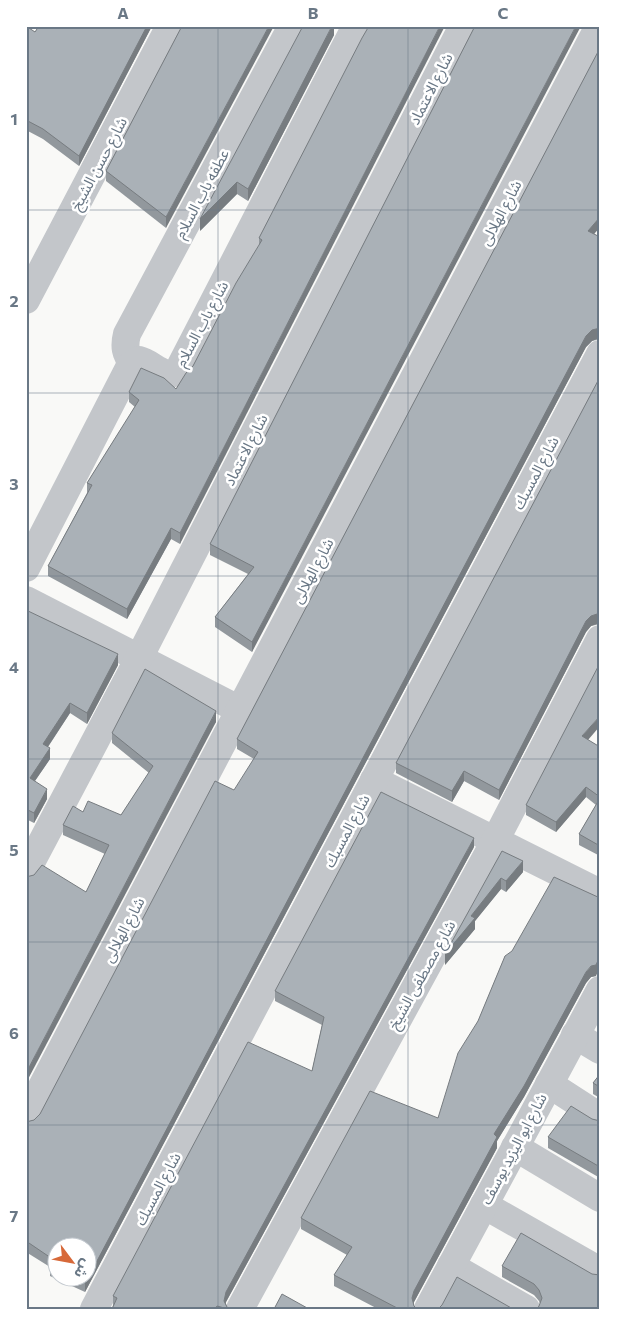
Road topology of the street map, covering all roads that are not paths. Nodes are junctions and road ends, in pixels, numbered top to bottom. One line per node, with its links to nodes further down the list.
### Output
1 (170, 26): 6 (street, شارع حسن الشيخ)
2 (292, 26): 8 (street, عطفه باب السلام)
3 (356, 26): 8 (street, شارع باب السلام)
4 (463, 26): 12 (street, شارع الاعتماد)
5 (599, 26): 13 (street, شارع الهلالى)
6 (26, 300)
7 (600, 354): 14 (street, شارع المسبك)
8 (133, 363): 9 (street)
9 (26, 568)
10 (26, 600): 12 (street)
11 (600, 639): 15 (street, شارع مصطفى الشيخ)
12 (139, 658): 13 (street); 16 (street, شارع الاعتماد)
13 (240, 710): 22 (street, شارع الهلالى)
14 (374, 780): 15 (street); 29 (street, شارع المسبك)
15 (495, 841): 17 (street); 30 (street, شارع مصطفى الشيخ)
16 (26, 872)
17 (600, 893)
18 (600, 990): 19 (street, شارع ابو اليزيد يوسف)
19 (575, 1036): 20 (street); 21 (street, شارع ابو اليزيد يوسف)
20 (600, 1050)
21 (549, 1084): 23 (street); 24 (street, شارع ابو اليزيد يوسف)
22 (26, 1117)
23 (600, 1117)
24 (515, 1147): 25 (street); 26 (street, شارع ابو اليزيد يوسف)
25 (600, 1198)
26 (484, 1205): 27 (street, شارع ابو اليزيد يوسف); 28 (street)
27 (451, 1266): 31 (street, شارع ابو اليزيد يوسف); 32 (street)
28 (600, 1271)
29 (94, 1309)
30 (240, 1309)
31 (428, 1309)
32 (526, 1309)

